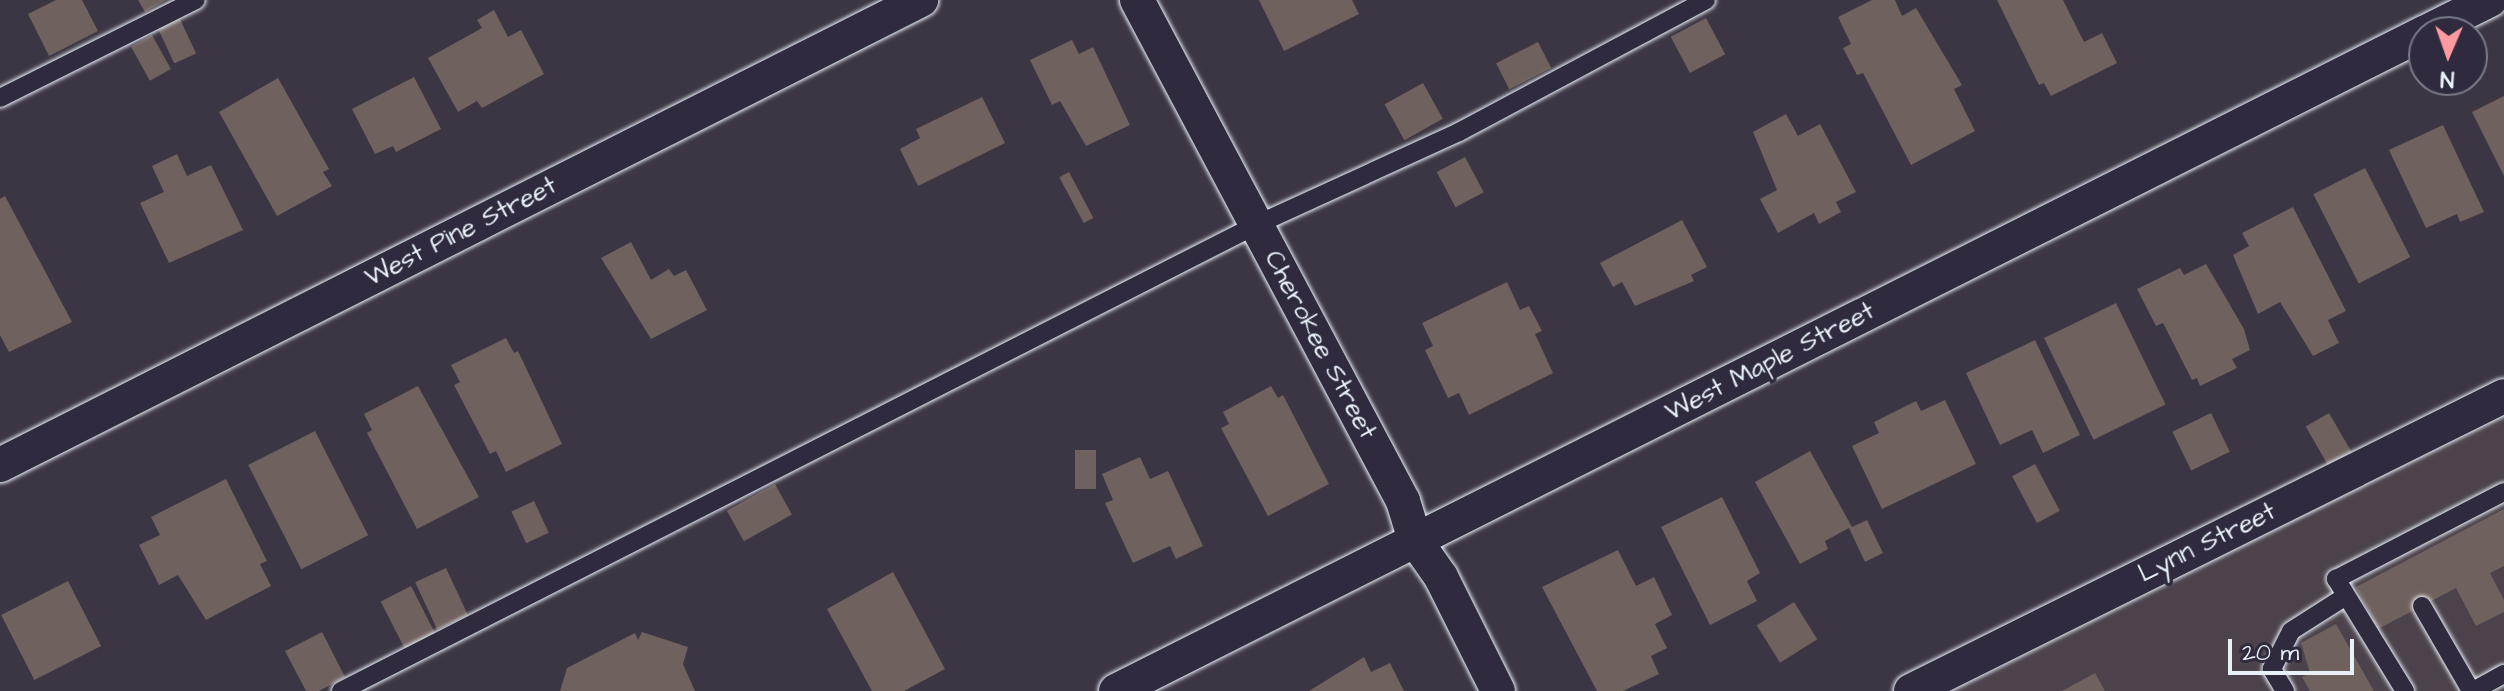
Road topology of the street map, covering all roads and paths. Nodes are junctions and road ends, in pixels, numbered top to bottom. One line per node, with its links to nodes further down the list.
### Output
1 (196, 0): 8 (lane)
2 (921, 0): 11 (street, West Pine Street)
3 (1137, 0): 9 (street, Cherokee Street)
4 (1706, 0): 9 (lane)
5 (2490, 0): 6 (street, West Maple Street)
6 (2458, 16)
7 (2408, 41): 13 (street, West Maple Street)
8 (0, 98)
9 (1256, 225): 13 (street, Cherokee Street); 17 (lane)
10 (2504, 396): 20 (street, Lynn Street)
11 (0, 465)
12 (2504, 492): 14 (lane)
13 (1415, 540): 18 (street, West Maple Street); 19 (street, Cherokee Street)
14 (2346, 596): 21 (lane); 22 (lane)
15 (2422, 606): 23 (lane)
16 (2504, 674): 23 (lane)
17 (341, 691)
18 (1116, 691)
19 (1498, 691)
20 (1911, 691)
21 (2285, 691)
22 (2405, 691)
23 (2472, 691)

